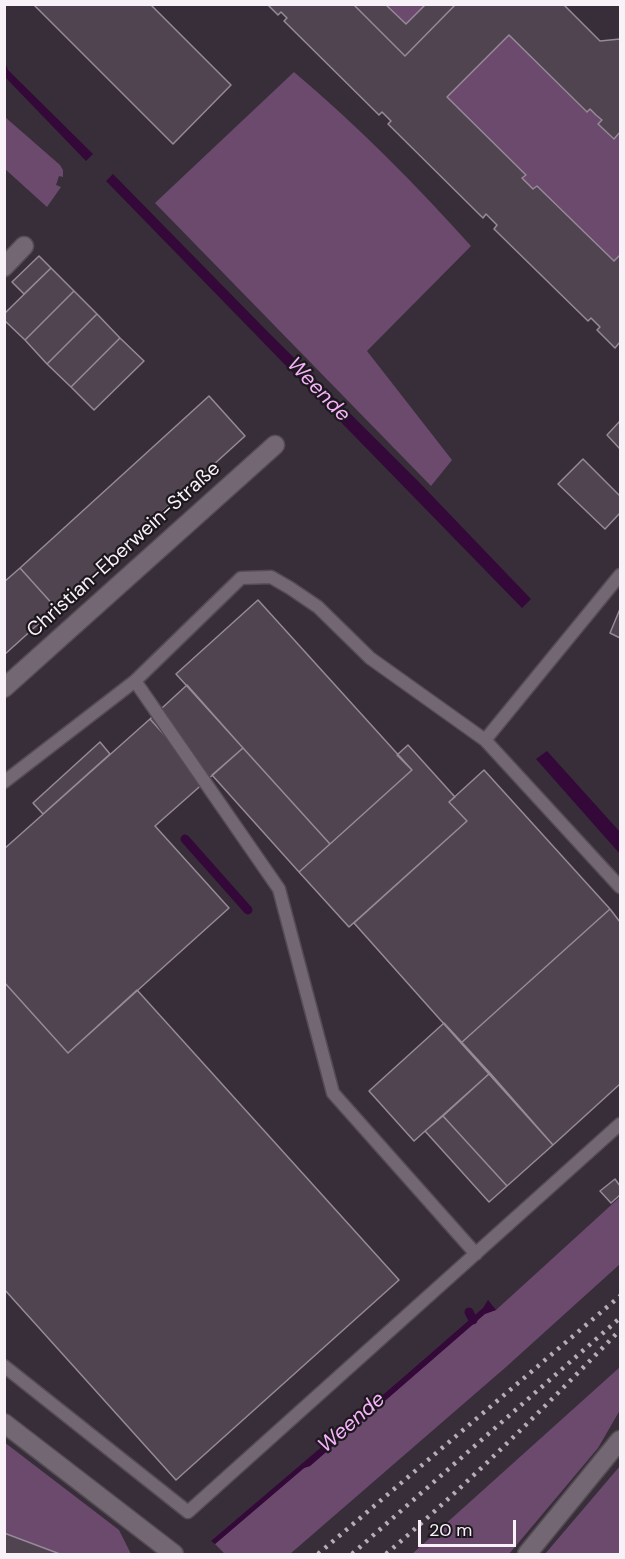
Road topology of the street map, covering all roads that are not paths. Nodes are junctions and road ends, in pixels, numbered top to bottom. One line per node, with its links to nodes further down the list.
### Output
1 (24, 246): 2 (street)
2 (4, 267)
3 (274, 445): 6 (street, Christian-Eberwein-Straße)
4 (621, 575): 7 (lane)
5 (135, 681): 7 (lane); 8 (lane); 11 (lane)
6 (4, 688)
7 (485, 740): 9 (lane)
8 (4, 782)
9 (621, 887)
10 (621, 1124): 11 (lane)
11 (476, 1254): 12 (lane)
12 (4, 1366)
13 (4, 1423): 15 (street)
14 (621, 1440): 16 (street)
15 (174, 1554)
16 (526, 1554)

